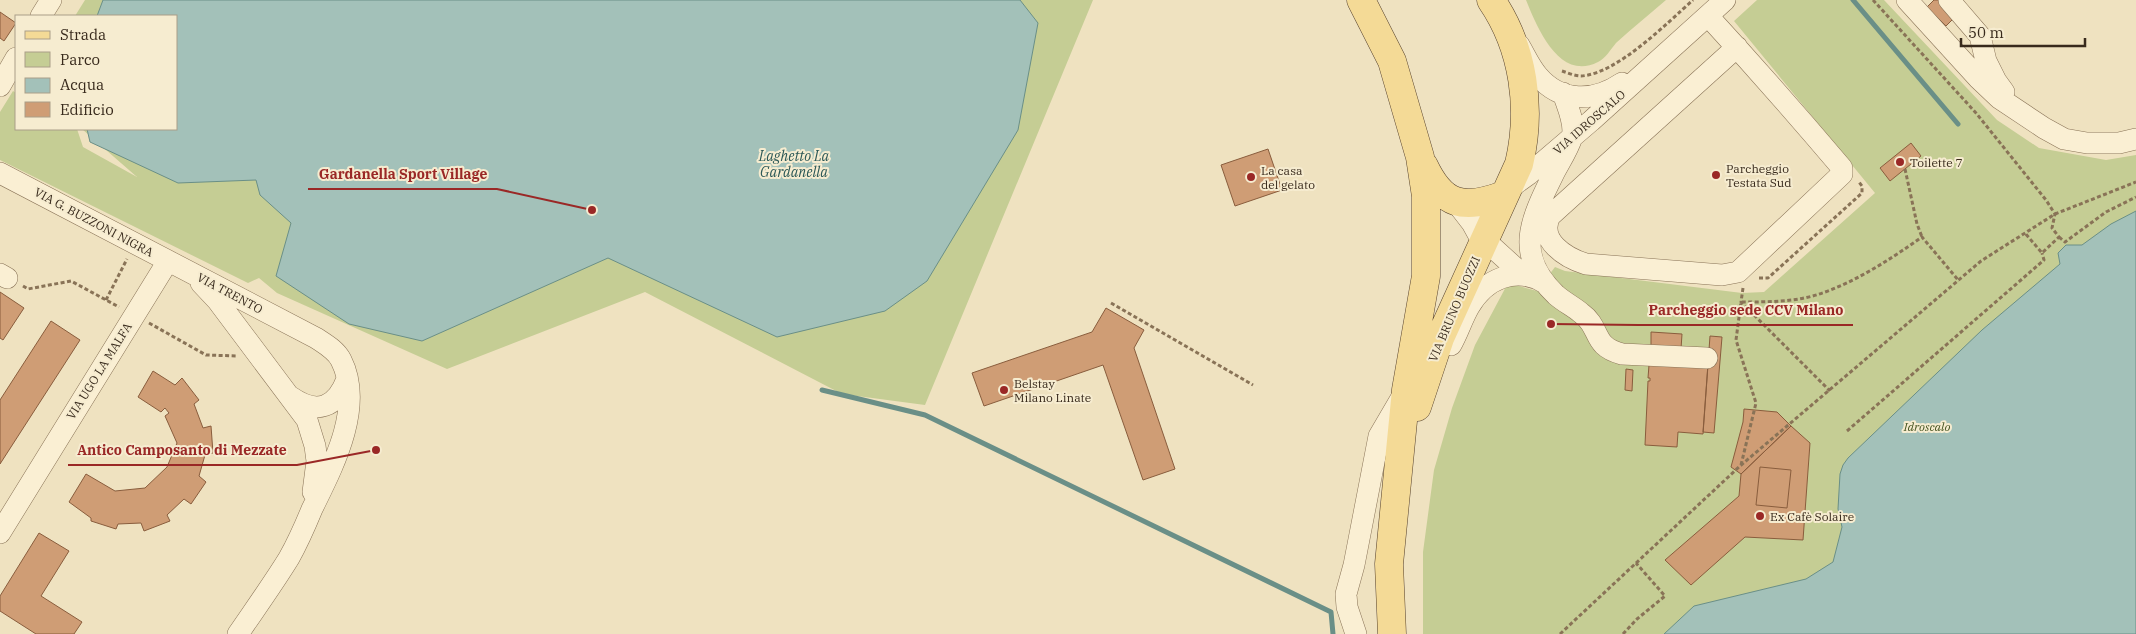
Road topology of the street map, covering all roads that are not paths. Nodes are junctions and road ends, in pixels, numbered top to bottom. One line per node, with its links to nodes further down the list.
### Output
1 (51, 0): 7 (street)
2 (1725, 0): 8 (street, VIA IDROSCALO)
3 (1907, 0): 14 (street)
4 (1949, 0): 14 (street)
5 (1495, 6): 13 (street, VIA IDROSCALO); 19 (main road, VIA BRUNO BUOZZI)
6 (1369, 7): 17 (main road)
7 (43, 15)
8 (1708, 16): 9 (street); 10 (street, VIA IDROSCALO)
9 (1736, 47): 9 (street)
10 (1670, 51): 13 (street, VIA IDROSCALO); 15 (street, VIA IDROSCALO)
11 (10, 59): 12 (street)
12 (0, 86)
13 (1563, 93): 15 (street)
14 (2024, 113): 16 (street)
15 (1572, 137): 19 (street, VIA IDROSCALO); 25 (street)
16 (2136, 139)
17 (1420, 157): 20 (main road); 28 (main road, VIA BRUNO BUOZZI)
18 (0, 173): 22 (street, VIA G. BUZZONI NIGRA)
19 (1505, 193): 20 (main road); 21 (main road, VIA BRUNO BUOZZI)
20 (1455, 202): 21 (street)
21 (1484, 240): 24 (street); 28 (main road, VIA BRUNO BUOZZI)
22 (168, 261): 23 (street, VIA G. BUZZONI NIGRA); 31 (street, VIA UGO LA MALFA)
23 (188, 271): 27 (street, VIA TRENTO); 29 (street, VIA TRENTO)
24 (1522, 274): 25 (street); 28 (street)
25 (1544, 282): 26 (street)
26 (1707, 358)
27 (347, 379): 29 (street); 30 (street, VIA TRENTO)
28 (1412, 396): 33 (street, VIA BRUNO BUOZZI); 34 (main road, VIA BRUNO BUOZZI)
29 (291, 397): 30 (street, VIA TRENTO)
30 (306, 523): 32 (street, VIA TRENTO)
31 (0, 533)
32 (238, 634)
33 (1356, 634)
34 (1392, 634)

